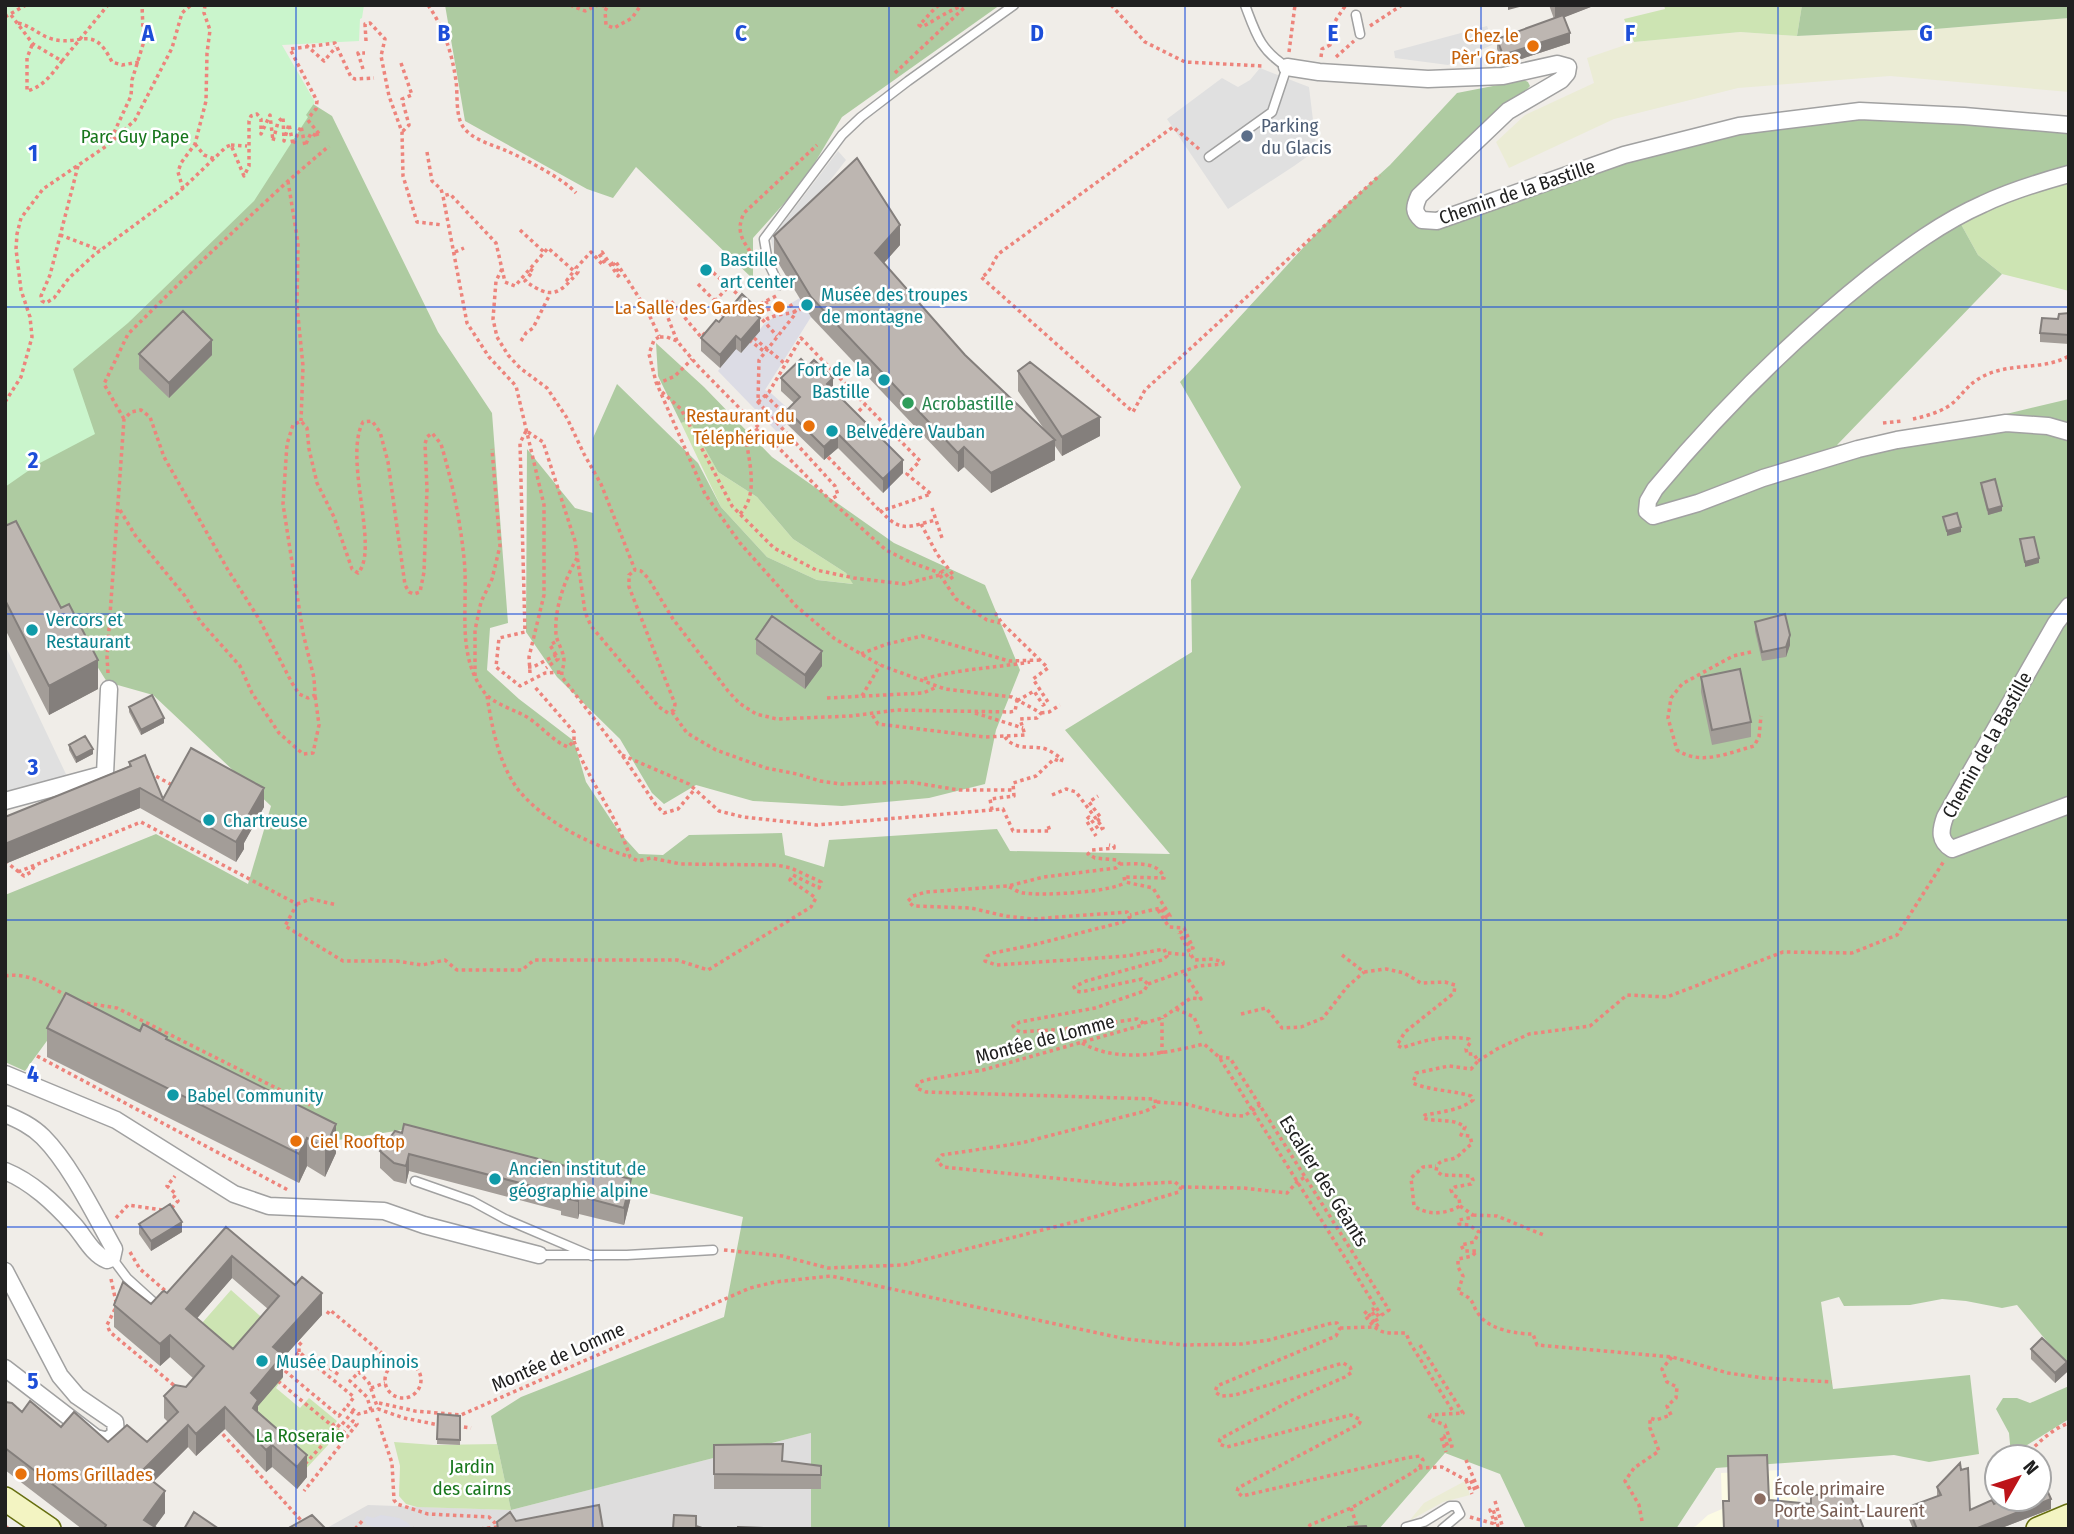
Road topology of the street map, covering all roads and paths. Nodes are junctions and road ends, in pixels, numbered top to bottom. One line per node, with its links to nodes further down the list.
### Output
1 (26, 5): 17 (path)
2 (108, 5): 22 (path)
3 (142, 5): 29 (path)
4 (191, 5): 40 (path)
5 (205, 5): 39 (path)
6 (428, 5): 52 (path)
7 (570, 5): 8 (path)
8 (599, 5): 9 (path)
9 (641, 5)
10 (939, 5): 11 (path)
11 (966, 5): 34 (path)
12 (1014, 5): 65 (lane)
13 (1111, 5): 31 (path)
14 (1245, 5): 31 (lane)
15 (1295, 5): 31 (path)
16 (1346, 5): 33 (path)
17 (11, 15): 19 (path); 20 (path)
18 (1356, 15): 21 (lane)
19 (5, 17)
20 (16, 22): 22 (path); 24 (path)
21 (1360, 34)
22 (81, 38): 28 (path); 29 (path)
23 (366, 41): 37 (path)
24 (33, 44): 28 (path); 28 (path)
25 (306, 45): 26 (path); 26 (path); 41 (path)
26 (336, 47): 35 (path)
27 (365, 53): 32 (path)
28 (62, 61)
29 (139, 62): 40 (path)
30 (401, 63): 37 (path)
31 (1287, 67): 33 (street, Chemin de la Bastille); 45 (lane)
32 (363, 69)
33 (1319, 72): 36 (street, Chemin de la Bastille)
34 (892, 75)
35 (374, 78)
36 (2069, 125)
37 (401, 132): 54 (path)
38 (819, 143): 61 (path)
39 (195, 144): 46 (path); 51 (path)
40 (108, 145): 47 (path)
41 (231, 145): 42 (path); 46 (path)
42 (247, 146)
43 (329, 146): 50 (path)
44 (427, 152): 53 (path)
45 (1209, 157): 49 (path)
46 (215, 159): 51 (path)
47 (78, 166): 56 (path); 98 (path)
48 (2069, 174): 108 (street)
49 (1380, 175)
50 (288, 181): 101 (path); 104 (path)
51 (183, 189): 58 (path)
52 (576, 193)
53 (443, 196): 59 (path); 63 (path)
54 (443, 225)
55 (520, 230): 60 (path)
56 (60, 235): 58 (path); 58 (path)
57 (464, 248): 59 (path)
58 (100, 250)
59 (455, 252): 107 (path)
60 (544, 253): 64 (path); 66 (path)
61 (755, 257)
62 (708, 268): 68 (path)
63 (502, 269): 64 (path); 120 (path)
64 (530, 269): 69 (path)
65 (777, 281)
66 (570, 282): 69 (path); 82 (path)
67 (698, 284): 71 (path)
68 (729, 286): 71 (path); 81 (path)
69 (550, 293): 85 (path)
70 (766, 301): 75 (path)
71 (716, 302): 77 (path); 78 (path)
72 (758, 304): 76 (path)
73 (790, 304): 76 (path)
74 (805, 306): 76 (path)
75 (769, 312)
76 (796, 313): 81 (path)
77 (732, 319)
78 (718, 324)
79 (711, 327): 86 (path)
80 (747, 332): 84 (path)
81 (777, 336): 88 (path)
82 (659, 337): 86 (path); 95 (path)
83 (754, 338): 91 (path, bridge)
84 (742, 339)
85 (521, 341)
86 (677, 341): 90 (path)
87 (741, 349): 88 (path)
88 (765, 352): 99 (path)
89 (2069, 356): 105 (path)
90 (692, 359): 95 (path); 106 (path)
91 (785, 364): 92 (path); 93 (path); 97 (path)
92 (828, 367): 94 (path); 100 (path)
93 (790, 372)
94 (822, 375)
95 (657, 384): 96 (path)
96 (659, 390): 115 (path); 127 (path)
97 (765, 395): 99 (path); 103 (path)
98 (5, 402)
99 (758, 402): 111 (path)
100 (865, 405): 102 (path); 114 (path)
101 (124, 419): 112 (path); 140 (path)
102 (851, 419)
103 (790, 420)
104 (302, 422): 135 (path); 140 (path)
105 (1883, 423)
106 (759, 428): 111 (path); 115 (path)
107 (526, 431): 119 (path); 131 (path); 133 (path)
108 (2069, 432)
109 (492, 449): 135 (path)
110 (828, 457): 114 (path)
111 (830, 500): 121 (path)
112 (119, 508): 139 (path); 140 (path)
113 (932, 508): 116 (path)
114 (881, 511): 117 (path)
115 (740, 514): 121 (path)
116 (936, 520): 117 (path); 118 (path)
117 (920, 524): 121 (path)
118 (942, 538)
119 (578, 556): 125 (path); 147 (path)
120 (635, 570): 147 (path); 148 (path)
121 (940, 574): 124 (path)
122 (2069, 606): 168 (street, Chemin de la Bastille)
123 (995, 613): 124 (path)
124 (1004, 625): 129 (path)
125 (557, 640): 128 (path); 133 (path)
126 (1751, 652): 150 (path)
127 (861, 654): 129 (path); 130 (path)
128 (556, 655): 131 (path); 132 (path)
129 (1042, 660): 136 (path); 144 (path)
130 (880, 665): 136 (path); 142 (path)
131 (528, 667): 134 (path)
132 (546, 667)
133 (561, 672): 154 (path)
134 (530, 673)
135 (475, 678): 141 (path)
136 (921, 680): 138 (path)
137 (534, 685): 153 (path)
138 (939, 686): 142 (path); 144 (path)
139 (109, 689): 161 (street)
140 (315, 695)
141 (487, 696): 153 (path); 169 (path)
142 (862, 696): 143 (path)
143 (827, 698)
144 (1017, 701): 146 (path); 149 (path)
145 (1060, 705): 149 (path)
146 (970, 711): 148 (path); 151 (path)
147 (672, 712): 158 (path)
148 (870, 713): 152 (path)
149 (1041, 713): 151 (path)
150 (1761, 716)
151 (1023, 728): 152 (path)
152 (1005, 736): 158 (path)
153 (574, 741): 169 (path)
154 (622, 755): 157 (path); 157 (path)
155 (139, 775): 156 (path)
156 (179, 789)
157 (695, 789): 163 (path)
158 (1014, 790): 163 (path)
159 (1052, 795): 164 (path)
160 (1098, 796): 164 (path)
161 (5, 801)
162 (2069, 805): 168 (street, Chemin de la Bastille)
163 (992, 810): 165 (path)
164 (1097, 821): 166 (path)
165 (1047, 823)
166 (1097, 836)
167 (1109, 845): 172 (path)
168 (1952, 849): 197 (path)
169 (631, 857): 176 (path)
170 (5, 861): 171 (path)
171 (36, 864): 173 (path); 176 (path)
172 (1120, 864): 174 (path); 175 (path)
173 (18, 872)
174 (1125, 882): 175 (path); 178 (path)
175 (1008, 886): 179 (path)
176 (297, 904): 177 (path)
177 (337, 905)
178 (1158, 910): 179 (path); 181 (path)
179 (1130, 915): 180 (path)
180 (1168, 953): 181 (path); 186 (path, Montée de Lomme)
181 (1190, 955): 183 (path)
182 (1342, 955): 184 (path)
183 (1183, 971): 186 (path); 187 (path)
184 (1364, 972): 188 (path); 197 (path)
185 (5, 976): 209 (path)
186 (1149, 984): 190 (path, Montée de Lomme)
187 (1176, 1009): 189 (path); 191 (path)
188 (1241, 1014)
189 (1162, 1018): 190 (path); 193 (path)
190 (1143, 1023): 192 (path, Montée de Lomme)
191 (1201, 1034)
192 (1082, 1043): 193 (path); 208 (path, Montée de Lomme)
193 (1162, 1054): 195 (path)
194 (37, 1056): 236 (path)
195 (1219, 1057): 196 (path); 198 (path)
196 (1231, 1059): 198 (path); 199 (path, Escalier des Géants)
197 (1478, 1061): 226 (path)
198 (1223, 1065): 201 (path)
199 (1237, 1069): 201 (path); 202 (path, Escalier des Géants)
200 (5, 1074): 224 (street)
201 (1229, 1074): 203 (path)
202 (1242, 1077): 203 (path); 204 (path, Escalier des Géants)
203 (1234, 1082): 205 (path)
204 (1248, 1087): 205 (path); 206 (path, Escalier des Géants)
205 (1240, 1092): 207 (path)
206 (1254, 1096): 207 (path); 210 (path, Escalier des Géants)
207 (1246, 1101): 211 (path)
208 (1157, 1102): 211 (path); 234 (path)
209 (310, 1105)
210 (1260, 1105): 211 (path); 213 (path, Escalier des Géants)
211 (1252, 1110): 214 (path)
212 (5, 1114): 260 (street)
213 (1265, 1114): 214 (path); 215 (path, Escalier des Géants)
214 (1257, 1119): 216 (path)
215 (1271, 1123): 216 (path); 217 (path, Escalier des Géants)
216 (1263, 1128): 218 (path)
217 (1277, 1132): 218 (path); 219 (path, Escalier des Géants)
218 (1269, 1138): 220 (path)
219 (1283, 1142): 220 (path); 221 (path, Escalier des Géants)
220 (1275, 1146): 222 (path)
221 (1288, 1150): 222 (path); 223 (path, Escalier des Géants)
222 (1280, 1155): 225 (path)
223 (1293, 1158): 225 (path); 227 (path, Escalier des Géants)
224 (185, 1163): 245 (path); 257 (street)
225 (1285, 1163): 229 (path)
226 (1436, 1166): 240 (path); 240 (path)
227 (1299, 1168): 229 (path); 230 (path, Escalier des Géants)
228 (5, 1171): 260 (street)
229 (1291, 1172): 232 (path)
230 (1305, 1177): 232 (path); 233 (path, Escalier des Géants)
231 (415, 1181): 258 (lane)
232 (1297, 1182): 234 (path); 235 (path)
233 (1310, 1186): 235 (path); 237 (path, Escalier des Géants)
234 (1181, 1187): 263 (path)
235 (1303, 1191): 238 (path)
236 (296, 1194)
237 (1316, 1195): 238 (path); 239 (path, Escalier des Géants)
238 (1308, 1200): 241 (path)
239 (1321, 1203): 241 (path); 242 (path, Escalier des Géants)
240 (1460, 1206): 243 (path)
241 (1313, 1208): 244 (path)
242 (1327, 1212): 244 (path); 246 (path, Escalier des Géants)
243 (1473, 1215): 250 (path); 287 (path)
244 (1319, 1217): 247 (path)
245 (113, 1221)
246 (1333, 1221): 247 (path); 248 (path, Escalier des Géants)
247 (1325, 1226): 249 (path)
248 (1338, 1230): 249 (path); 251 (path, Escalier des Géants)
249 (1330, 1234): 253 (path)
250 (1546, 1236)
251 (1344, 1239): 253 (path); 254 (path, Escalier des Géants)
252 (126, 1243): 273 (path)
253 (1336, 1244): 256 (path)
254 (1350, 1248): 256 (path); 259 (path, Escalier des Géants)
255 (713, 1250): 258 (lane); 263 (path)
256 (1342, 1253): 261 (path)
257 (539, 1255): 258 (lane)
258 (592, 1256)
259 (1355, 1256): 261 (path); 262 (path, Escalier des Géants)
260 (111, 1258): 273 (lane)
261 (1347, 1262): 264 (path)
262 (1361, 1266): 264 (path); 266 (path, Escalier des Géants)
263 (828, 1268): 267 (path)
264 (1353, 1271): 268 (path)
265 (5, 1272): 293 (street)
266 (1366, 1275): 268 (path); 269 (path, Escalier des Géants)
267 (831, 1276): 280 (path, Montée de Lomme); 317 (path, Montée de Lomme)
268 (1358, 1280): 271 (path)
269 (1372, 1283): 271 (path); 272 (path, Escalier des Géants)
270 (112, 1288): 305 (path)
271 (1364, 1288): 274 (path)
272 (1377, 1292): 274 (path); 275 (path, Escalier des Géants)
273 (171, 1295)
274 (1370, 1297): 276 (path)
275 (1383, 1301): 276 (path); 278 (path)
276 (1375, 1305): 278 (path)
277 (327, 1314): 291 (path)
278 (1381, 1315): 279 (path)
279 (1374, 1327): 280 (path, Montée de Lomme); 285 (path, Montée de Lomme)
280 (1340, 1328): 329 (path)
281 (302, 1342): 284 (path)
282 (1420, 1345): 283 (path)
283 (1424, 1350): 285 (path); 289 (path)
284 (299, 1352): 288 (path); 297 (path)
285 (1417, 1354): 292 (path)
286 (286, 1355): 288 (path)
287 (1672, 1357): 302 (path); 339 (path)
288 (292, 1360): 312 (path)
289 (1430, 1360): 292 (path); 294 (path)
290 (324, 1364): 295 (path)
291 (395, 1364): 303 (path); 303 (path)
292 (1424, 1364): 296 (path)
293 (5, 1368)
294 (1435, 1368): 296 (path); 300 (path)
295 (331, 1370): 297 (path); 298 (path)
296 (1429, 1372): 301 (path)
297 (327, 1375): 312 (path)
298 (339, 1376)
299 (271, 1377): 323 (path)
300 (1441, 1377): 301 (path); 304 (path)
301 (1435, 1381): 307 (path)
302 (1832, 1382)
303 (385, 1383): 306 (path)
304 (1447, 1386): 307 (path); 308 (path)
305 (176, 1388)
306 (371, 1388): 314 (path); 316 (path)
307 (1440, 1391): 309 (path)
308 (1452, 1395): 309 (path); 311 (path)
309 (1446, 1399): 313 (path)
310 (379, 1403): 317 (path, Montée de Lomme)
311 (1457, 1403): 313 (path); 318 (path)
312 (348, 1405): 315 (path)
313 (1451, 1407): 318 (path)
314 (378, 1409): 316 (path); 320 (path)
315 (354, 1410): 316 (path); 323 (path)
316 (371, 1410)
317 (422, 1412): 320 (path)
318 (1454, 1413): 326 (path)
319 (377, 1418): 341 (path)
320 (420, 1421): 324 (path)
321 (2069, 1423): 325 (path)
322 (216, 1427): 343 (path)
323 (334, 1427): 328 (path); 331 (path)
324 (471, 1428)
325 (2039, 1443)
326 (1446, 1452)
327 (1466, 1460): 330 (path)
328 (302, 1467)
329 (1419, 1468): 330 (path); 335 (path)
330 (1466, 1480): 332 (path)
331 (304, 1492)
332 (1472, 1494)
333 (5, 1499): 342 (main road)
334 (1495, 1501): 336 (path)
335 (1351, 1508): 346 (path); 347 (path)
336 (1460, 1514): 340 (lane); 348 (lane)
337 (2069, 1517): 349 (main road)
338 (364, 1519): 344 (path)
339 (1642, 1521)
340 (1406, 1527)
341 (497, 1528): 345 (path)
342 (49, 1529)
343 (309, 1529)
344 (355, 1529)
345 (480, 1529)
346 (1308, 1529)
347 (1358, 1529)
348 (1442, 1529)
349 (2038, 1529)

